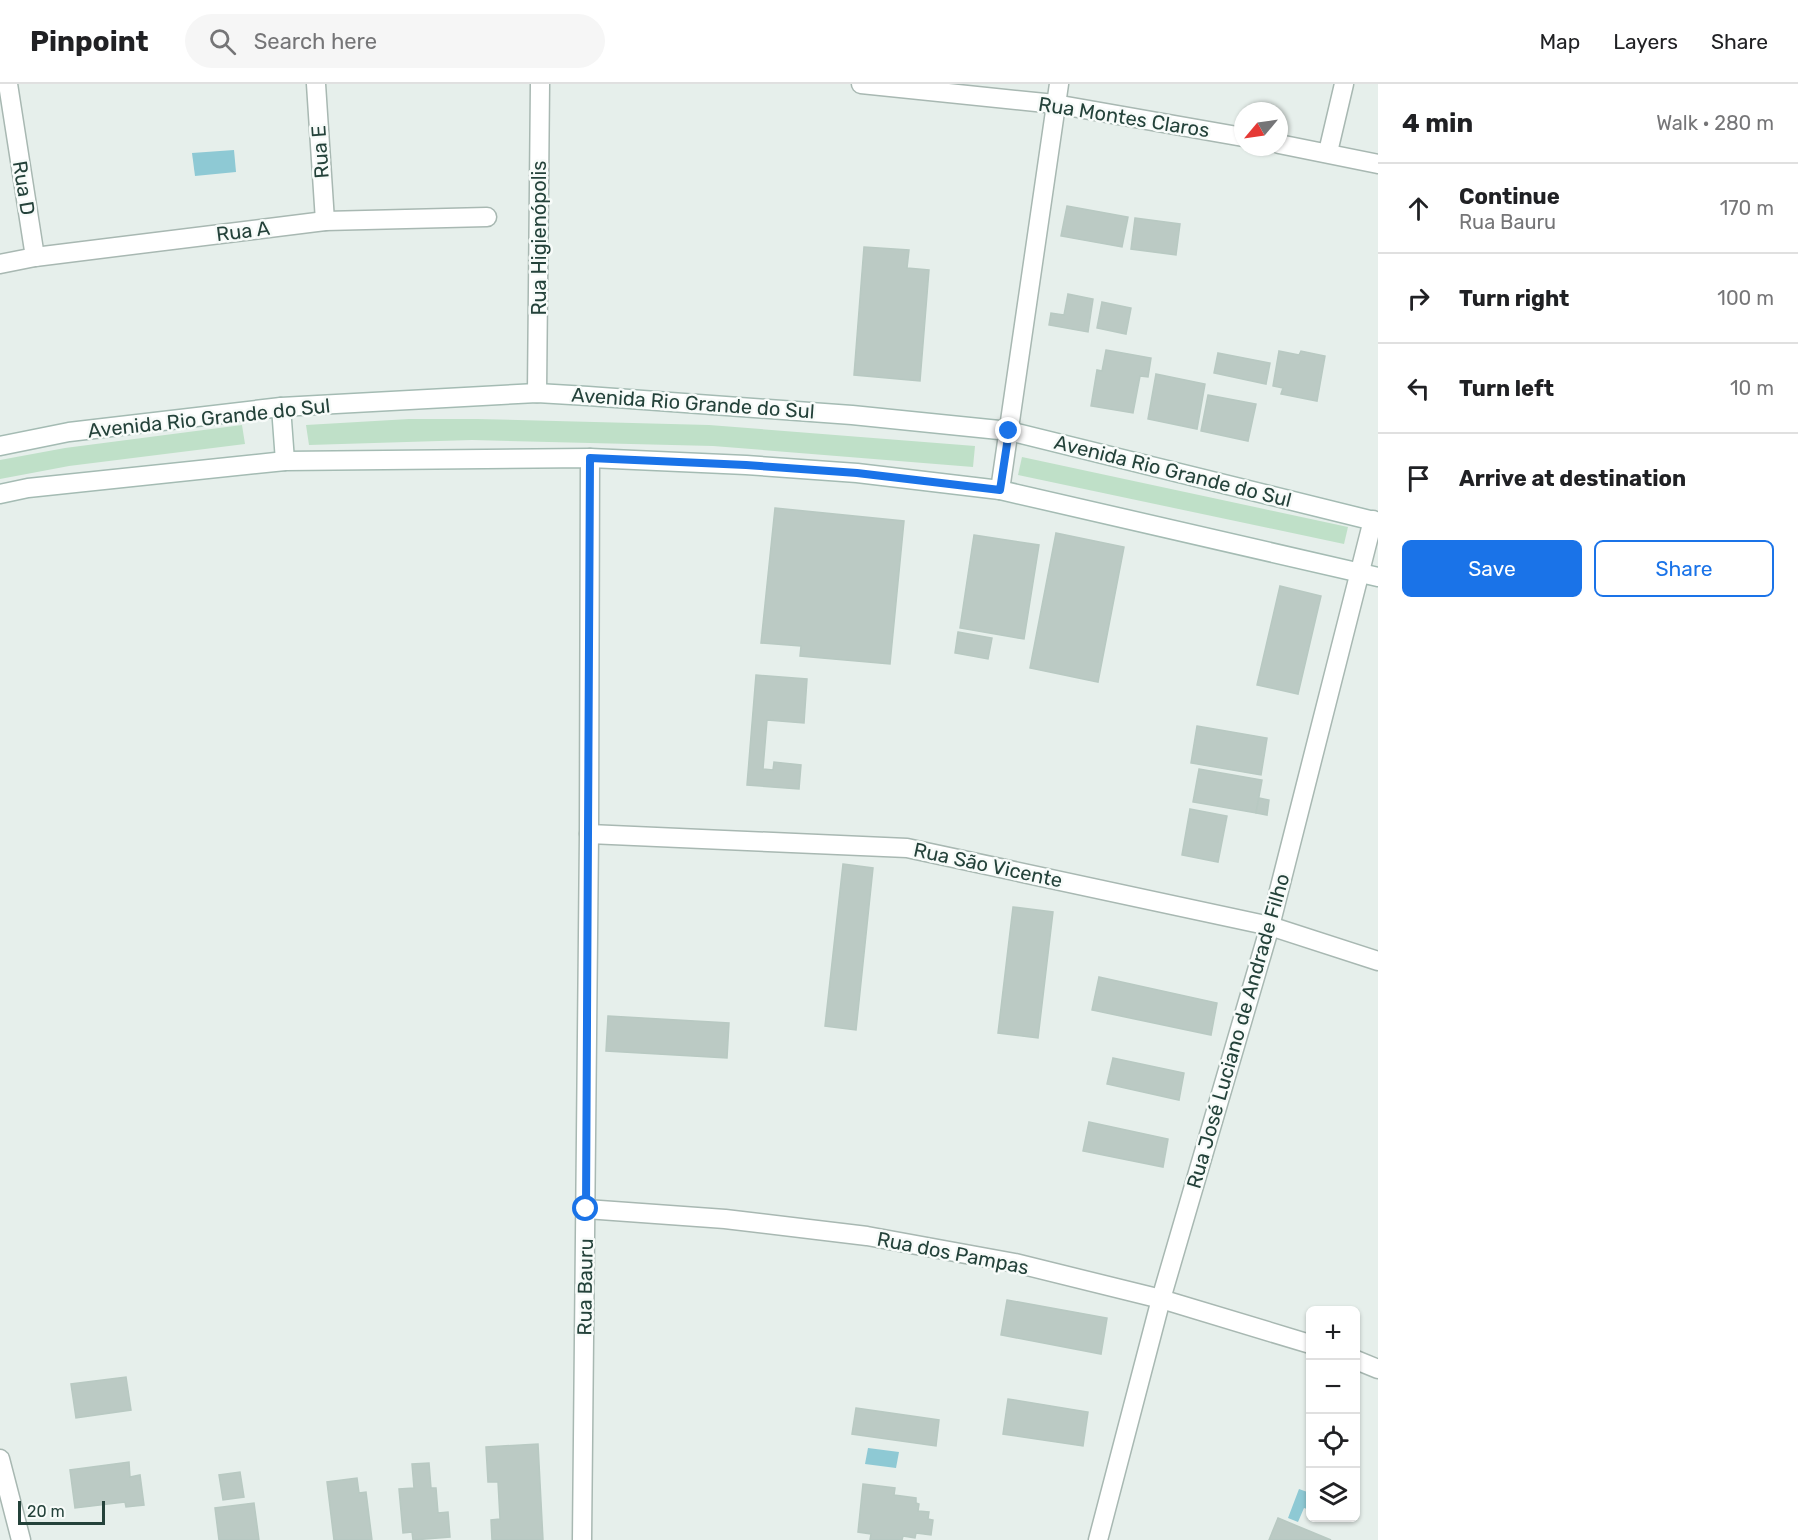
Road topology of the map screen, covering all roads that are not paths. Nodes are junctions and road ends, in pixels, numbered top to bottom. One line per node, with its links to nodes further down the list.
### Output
1 (8, 84): 14 (street, Rua D)
2 (316, 84): 13 (street, Rua E)
3 (540, 84): 16 (street, Rua Higienópolis)
4 (861, 84): 7 (street, Rua Montes Claros)
5 (1059, 84): 7 (street)
6 (1344, 84): 10 (street)
7 (1055, 104): 8 (street, Rua Montes Claros); 18 (street)
8 (1234, 135)
9 (1288, 145): 10 (street)
10 (1328, 152): 11 (street)
11 (1378, 164)
12 (487, 217): 13 (street, Rua A)
13 (325, 221): 14 (street, Rua A)
14 (35, 257): 15 (street, Rua A)
15 (0, 264)
16 (537, 393): 17 (street, Avenida Rio Grande do Sul); 18 (street, Avenida Rio Grande do Sul)
17 (281, 407): 19 (street, Avenida Rio Grande do Sul); 21 (street)
18 (1009, 431): 22 (street); 24 (street, Avenida Rio Grande do Sul)
19 (0, 446)
20 (590, 458): 21 (street); 22 (street); 26 (street, Rua Bauru)
21 (285, 461): 23 (street)
22 (1000, 490): 25 (street)
23 (0, 494)
24 (1376, 521): 25 (street, Rua José Luciano de Andrade Filho)
25 (1369, 575): 27 (street, Rua José Luciano de Andrade Filho)
26 (589, 834): 27 (street, Rua São Vicente); 29 (street, Rua Bauru)
27 (1270, 926): 28 (street, Rua São Vicente); 30 (street, Rua José Luciano de Andrade Filho)
28 (1378, 961)
29 (586, 1209): 30 (street, Rua dos Pampas); 36 (street, Rua Bauru)
30 (1161, 1299): 31 (street, Rua dos Pampas); 37 (street, Rua José Luciano de Andrade Filho)
31 (1306, 1342)
32 (1360, 1362): 33 (street)
33 (1378, 1369)
34 (0, 1459): 35 (street)
35 (21, 1540)
36 (582, 1540)
37 (1098, 1540)

